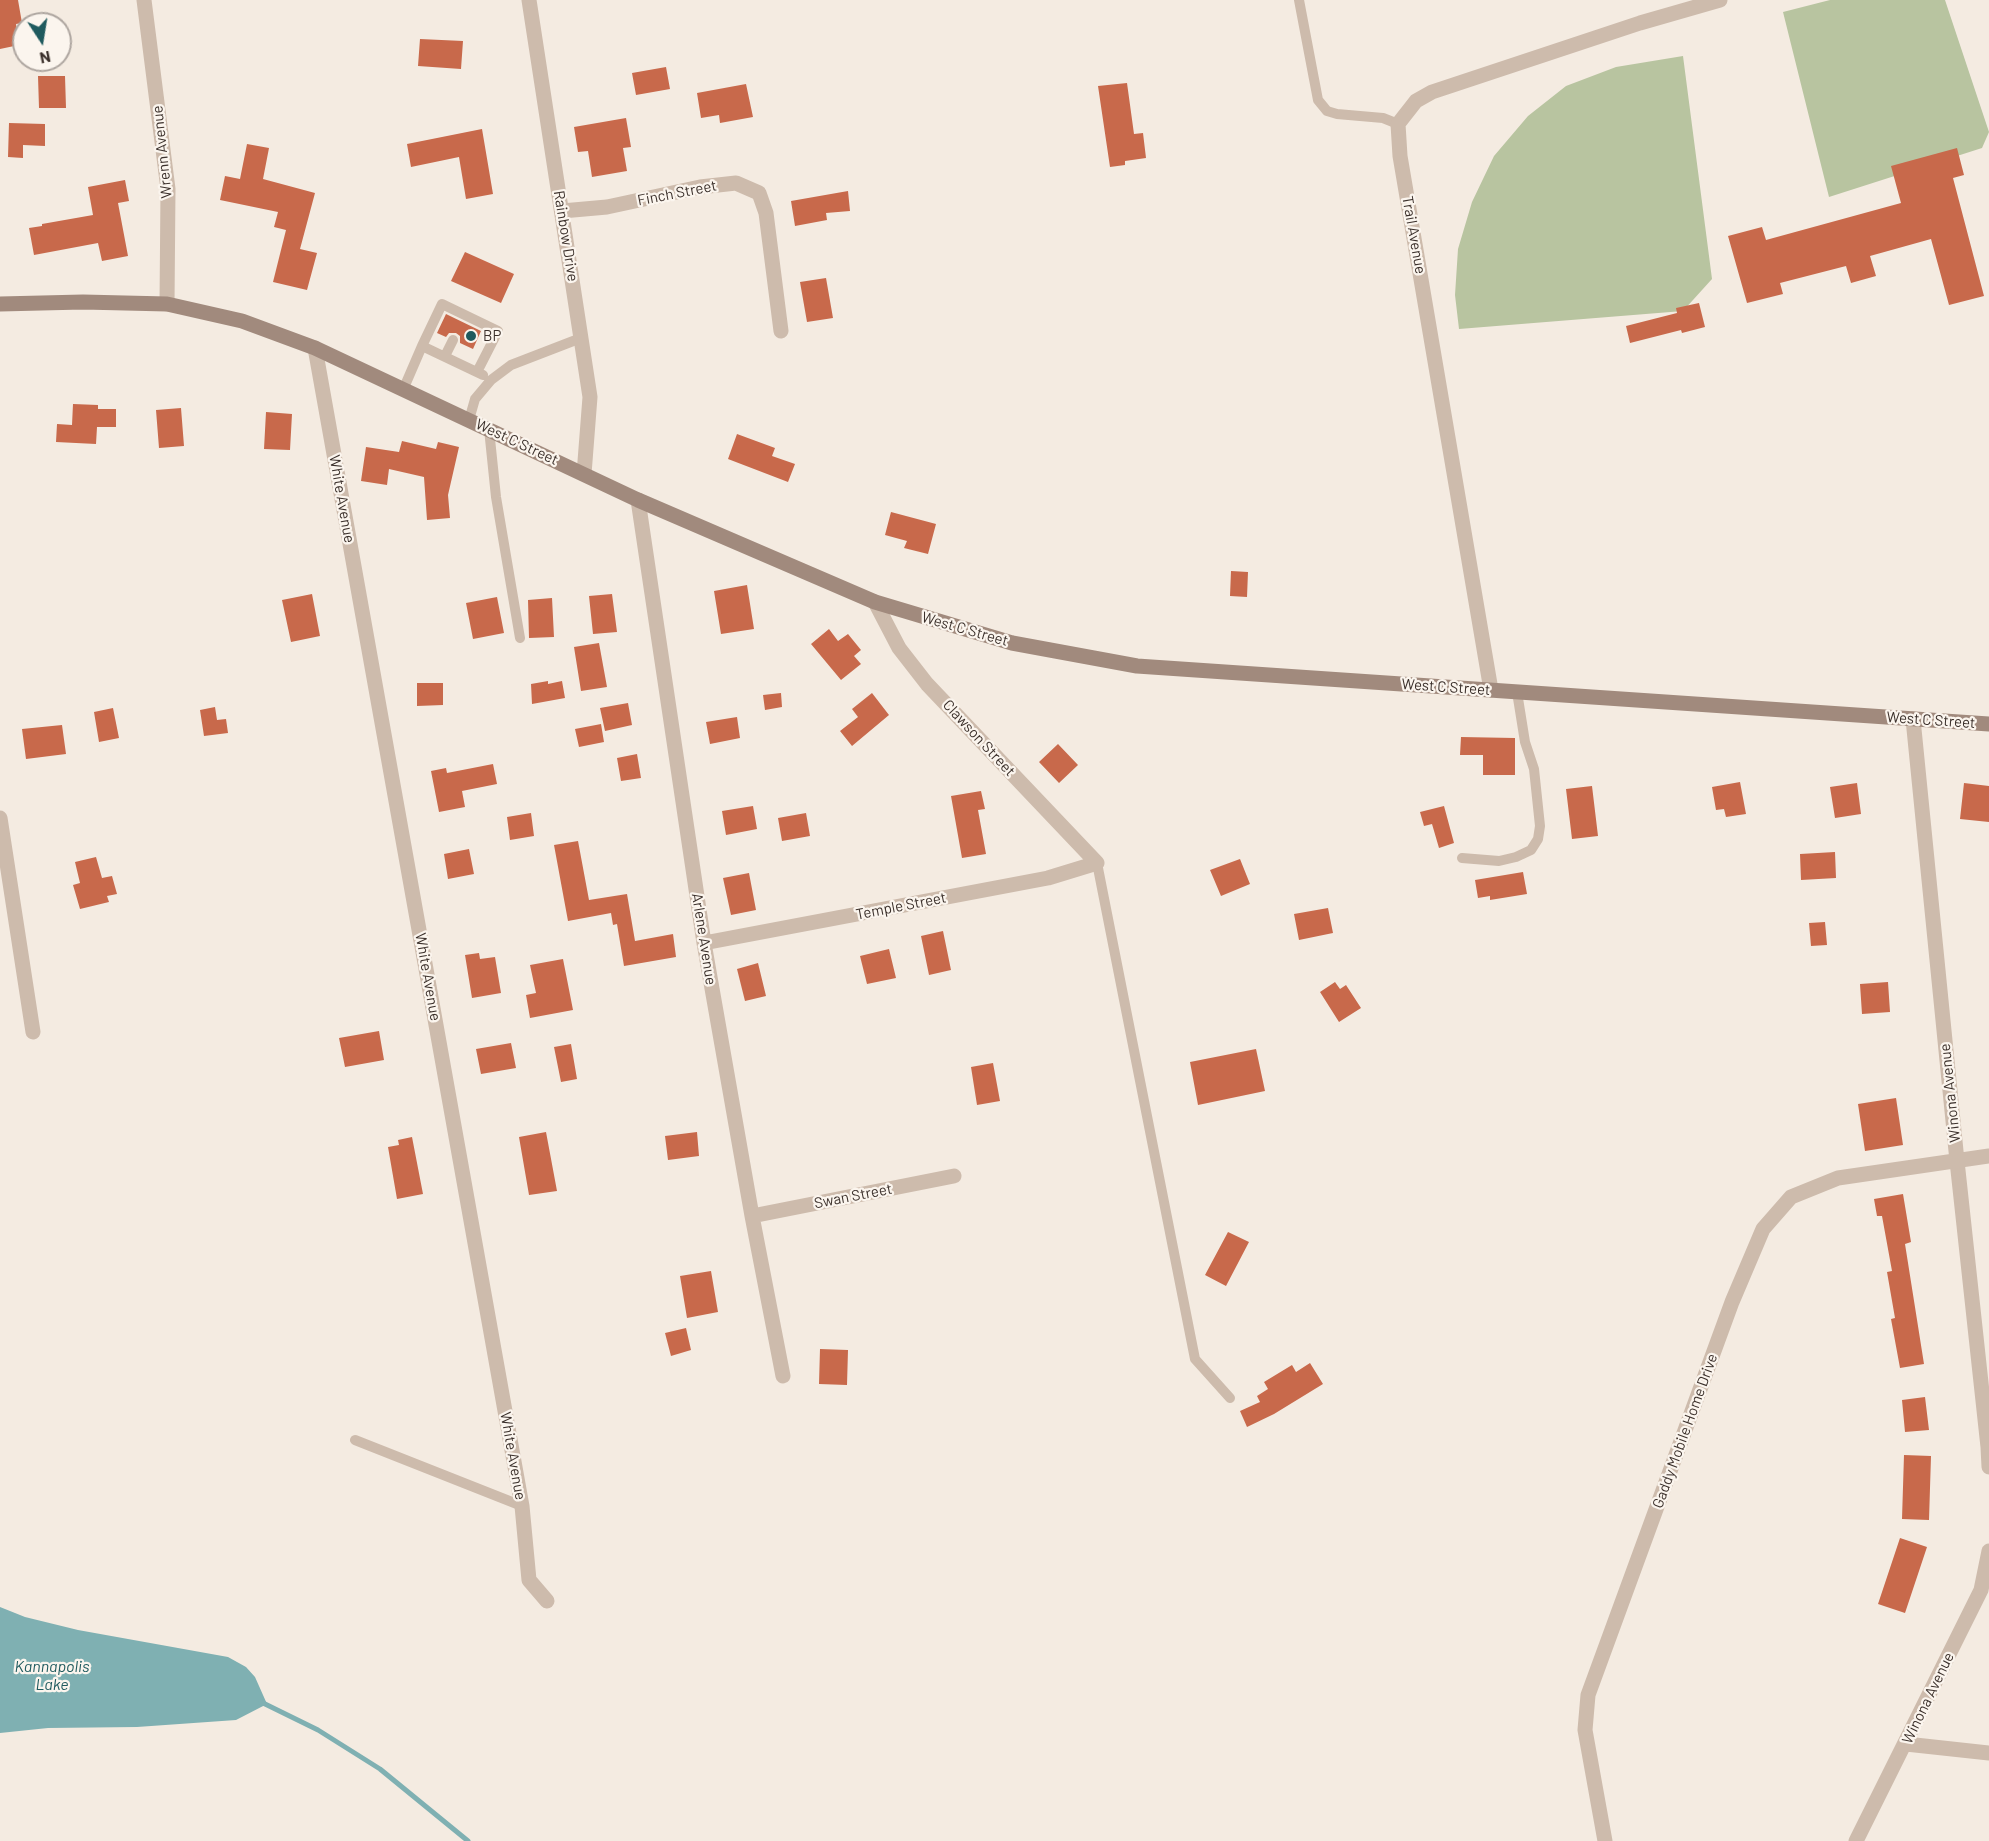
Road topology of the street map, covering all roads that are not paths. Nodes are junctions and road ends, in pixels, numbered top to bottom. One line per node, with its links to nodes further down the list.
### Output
1 (144, 0): 8 (street, Wrenn Avenue)
2 (529, 0): 6 (street, Rainbow Drive)
3 (1299, 0): 5 (lane)
4 (1720, 0): 5 (street)
5 (1398, 124): 24 (street, Trail Avenue)
6 (562, 211): 9 (street, Finch Street); 10 (street, Rainbow Drive)
7 (0, 304): 8 (main road, West C Street)
8 (167, 304): 13 (main road, West C Street)
9 (781, 331)
10 (581, 339): 16 (lane); 20 (street, Rainbow Drive)
11 (453, 340): 14 (lane)
12 (422, 346): 14 (lane); 15 (lane); 17 (lane)
13 (315, 348): 17 (main road, West C Street); 42 (street, White Avenue)
14 (445, 357): 15 (lane)
15 (477, 372): 16 (lane)
16 (491, 380): 18 (lane)
17 (403, 390): 18 (main road, West C Street)
18 (469, 420): 19 (main road, West C Street)
19 (489, 429): 20 (main road, West C Street); 23 (lane)
20 (584, 474): 21 (main road, West C Street)
21 (638, 500): 22 (main road, West C Street); 31 (street, Arlene Avenue)
22 (875, 602): 24 (main road, West C Street); 30 (street, Clawson Street)
23 (520, 638)
24 (1491, 690): 25 (main road, West C Street)
25 (1517, 692): 26 (main road, West C Street); 29 (lane)
26 (1912, 719): 27 (main road, West C Street); 34 (street, Winona Avenue)
27 (1989, 724)
28 (0, 818): 32 (street)
29 (1462, 858)
30 (1097, 862): 31 (street, Temple Street); 38 (lane)
31 (704, 943): 36 (street, Arlene Avenue)
32 (33, 1032)
33 (1989, 1156): 34 (street, Gaddy Mobile Home Drive)
34 (1957, 1161): 40 (street, Winona Avenue); 47 (street, Gaddy Mobile Home Drive)
35 (954, 1176): 36 (street, Swan Street)
36 (752, 1216): 37 (street, Arlene Avenue)
37 (783, 1376)
38 (1230, 1398)
39 (355, 1440): 42 (lane)
40 (1989, 1447): 41 (street, Winona Avenue)
41 (1989, 1467)
42 (522, 1506): 44 (street, White Avenue)
43 (1989, 1551): 45 (street, Winona Avenue)
44 (547, 1601)
45 (1906, 1744): 46 (street); 48 (street, Winona Avenue)
46 (1989, 1754)
47 (1605, 1841)
48 (1856, 1841)

